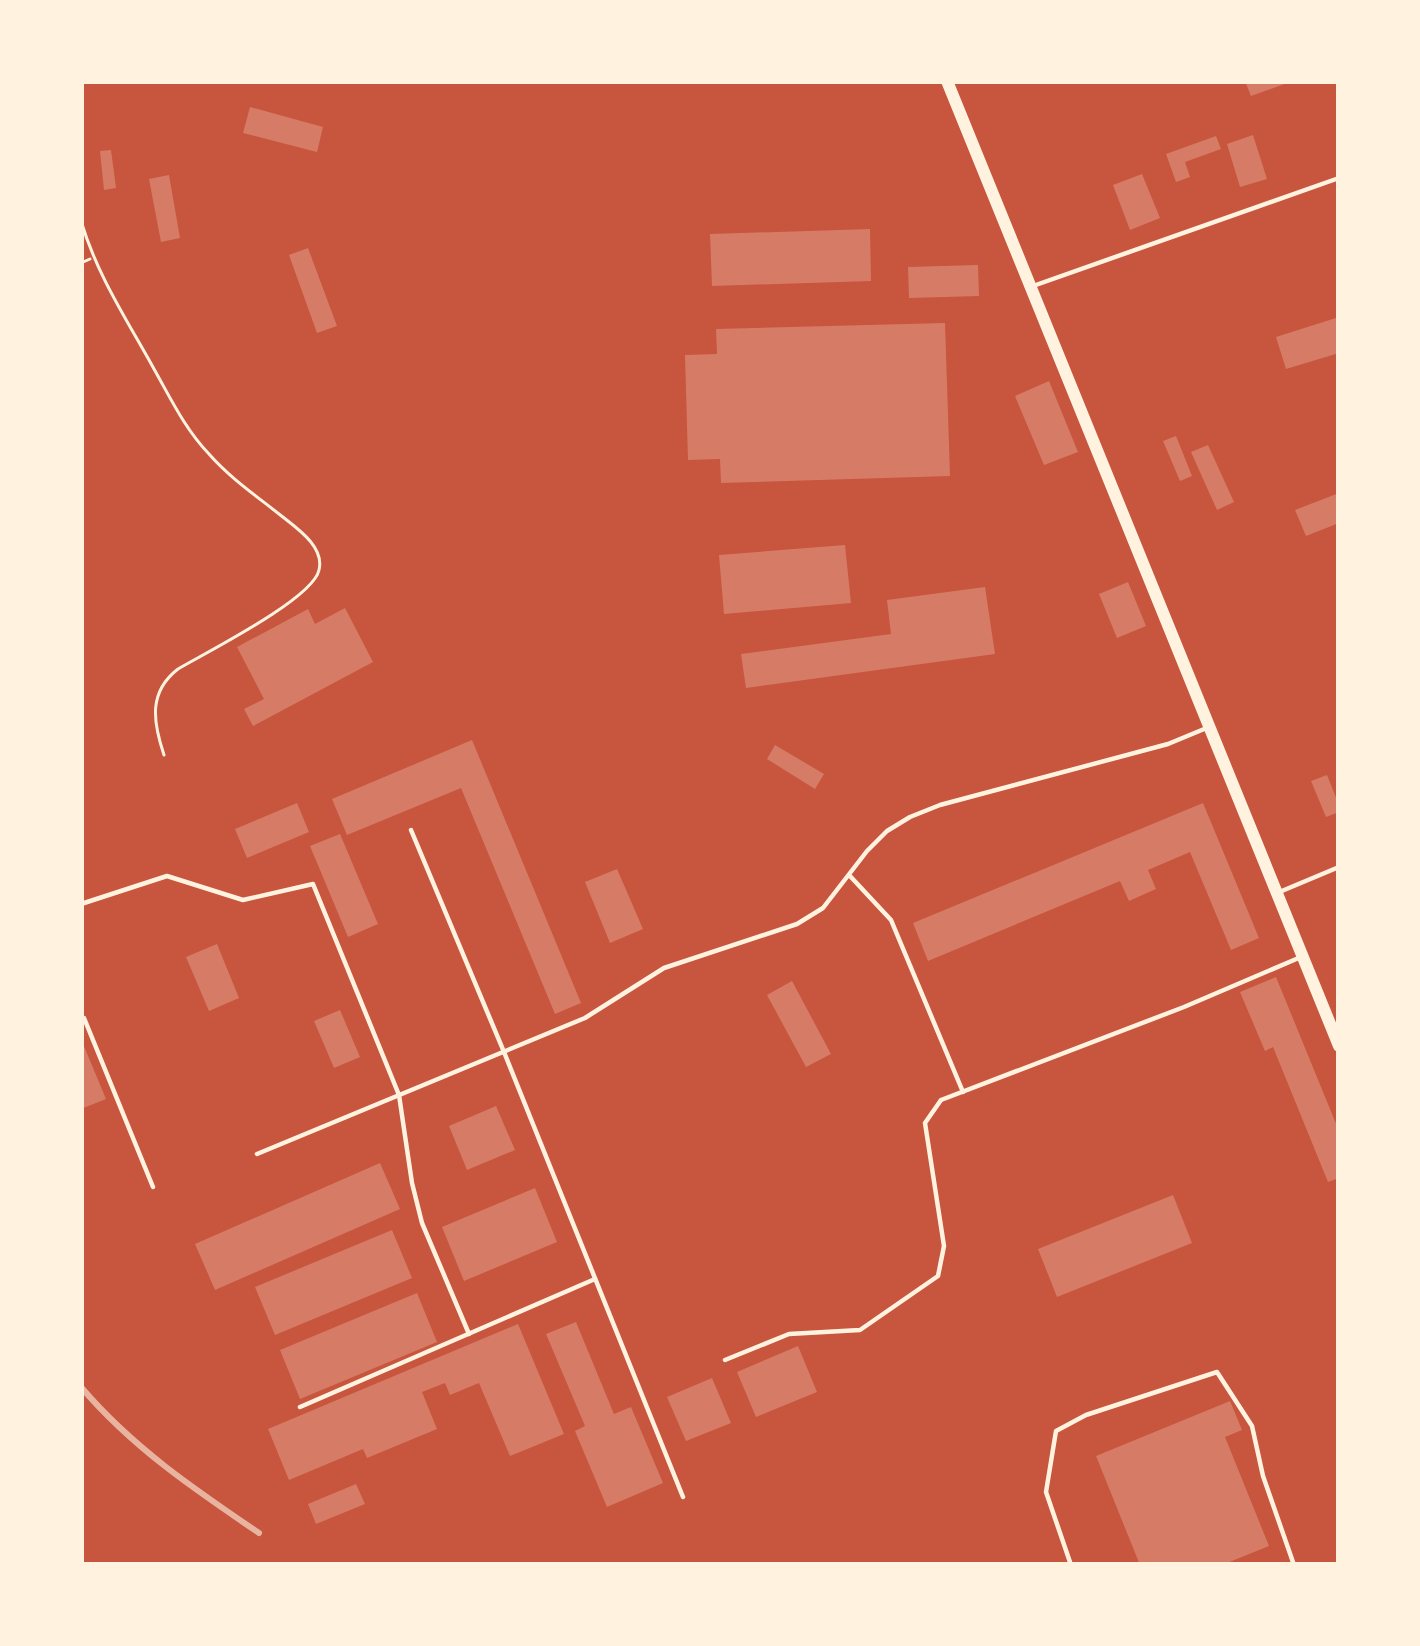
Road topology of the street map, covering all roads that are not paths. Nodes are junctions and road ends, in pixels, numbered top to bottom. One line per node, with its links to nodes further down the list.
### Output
1 (946, 81): 3 (main road)
2 (1339, 178): 3 (lane)
3 (1030, 287): 4 (main road)
4 (1209, 727): 7 (lane); 8 (main road)
5 (411, 830): 13 (lane)
6 (1339, 867): 8 (lane)
7 (850, 876): 13 (lane); 14 (lane)
8 (1277, 893): 10 (main road)
9 (81, 904): 15 (lane)
10 (1301, 957): 12 (main road); 14 (lane)
11 (81, 1018): 17 (lane)
12 (1339, 1046)
13 (504, 1052): 15 (lane); 18 (lane)
14 (963, 1092): 20 (lane)
15 (399, 1095): 16 (lane); 19 (lane)
16 (257, 1154)
17 (153, 1187)
18 (596, 1279): 19 (lane); 22 (lane)
19 (470, 1334): 21 (lane)
20 (725, 1360)
21 (300, 1407)
22 (683, 1497)
23 (1071, 1565): 24 (lane)
24 (1294, 1565)

